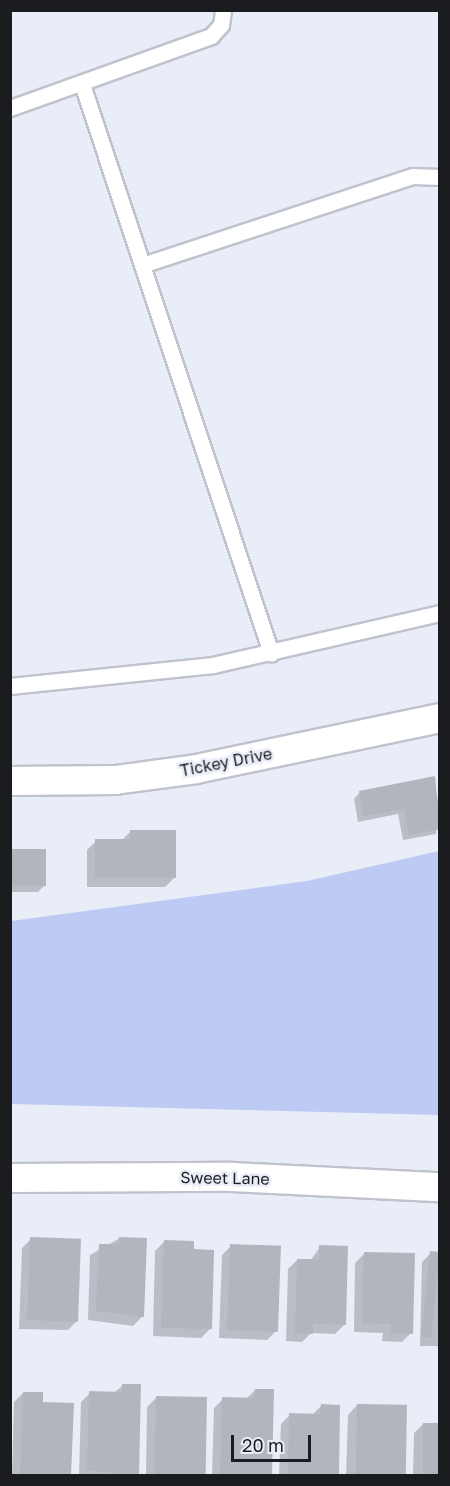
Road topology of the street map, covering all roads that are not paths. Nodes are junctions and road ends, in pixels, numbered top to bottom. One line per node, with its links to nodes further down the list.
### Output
1 (223, 10): 2 (lane)
2 (81, 84): 3 (lane); 5 (lane)
3 (10, 108)
4 (440, 177): 5 (lane)
5 (142, 265): 7 (lane)
6 (440, 613): 7 (lane)
7 (271, 653): 8 (lane)
8 (10, 686)
9 (440, 718): 10 (street, Tickey Drive)
10 (10, 781)
11 (10, 1178): 12 (street, Sweet Lane)
12 (440, 1187)

